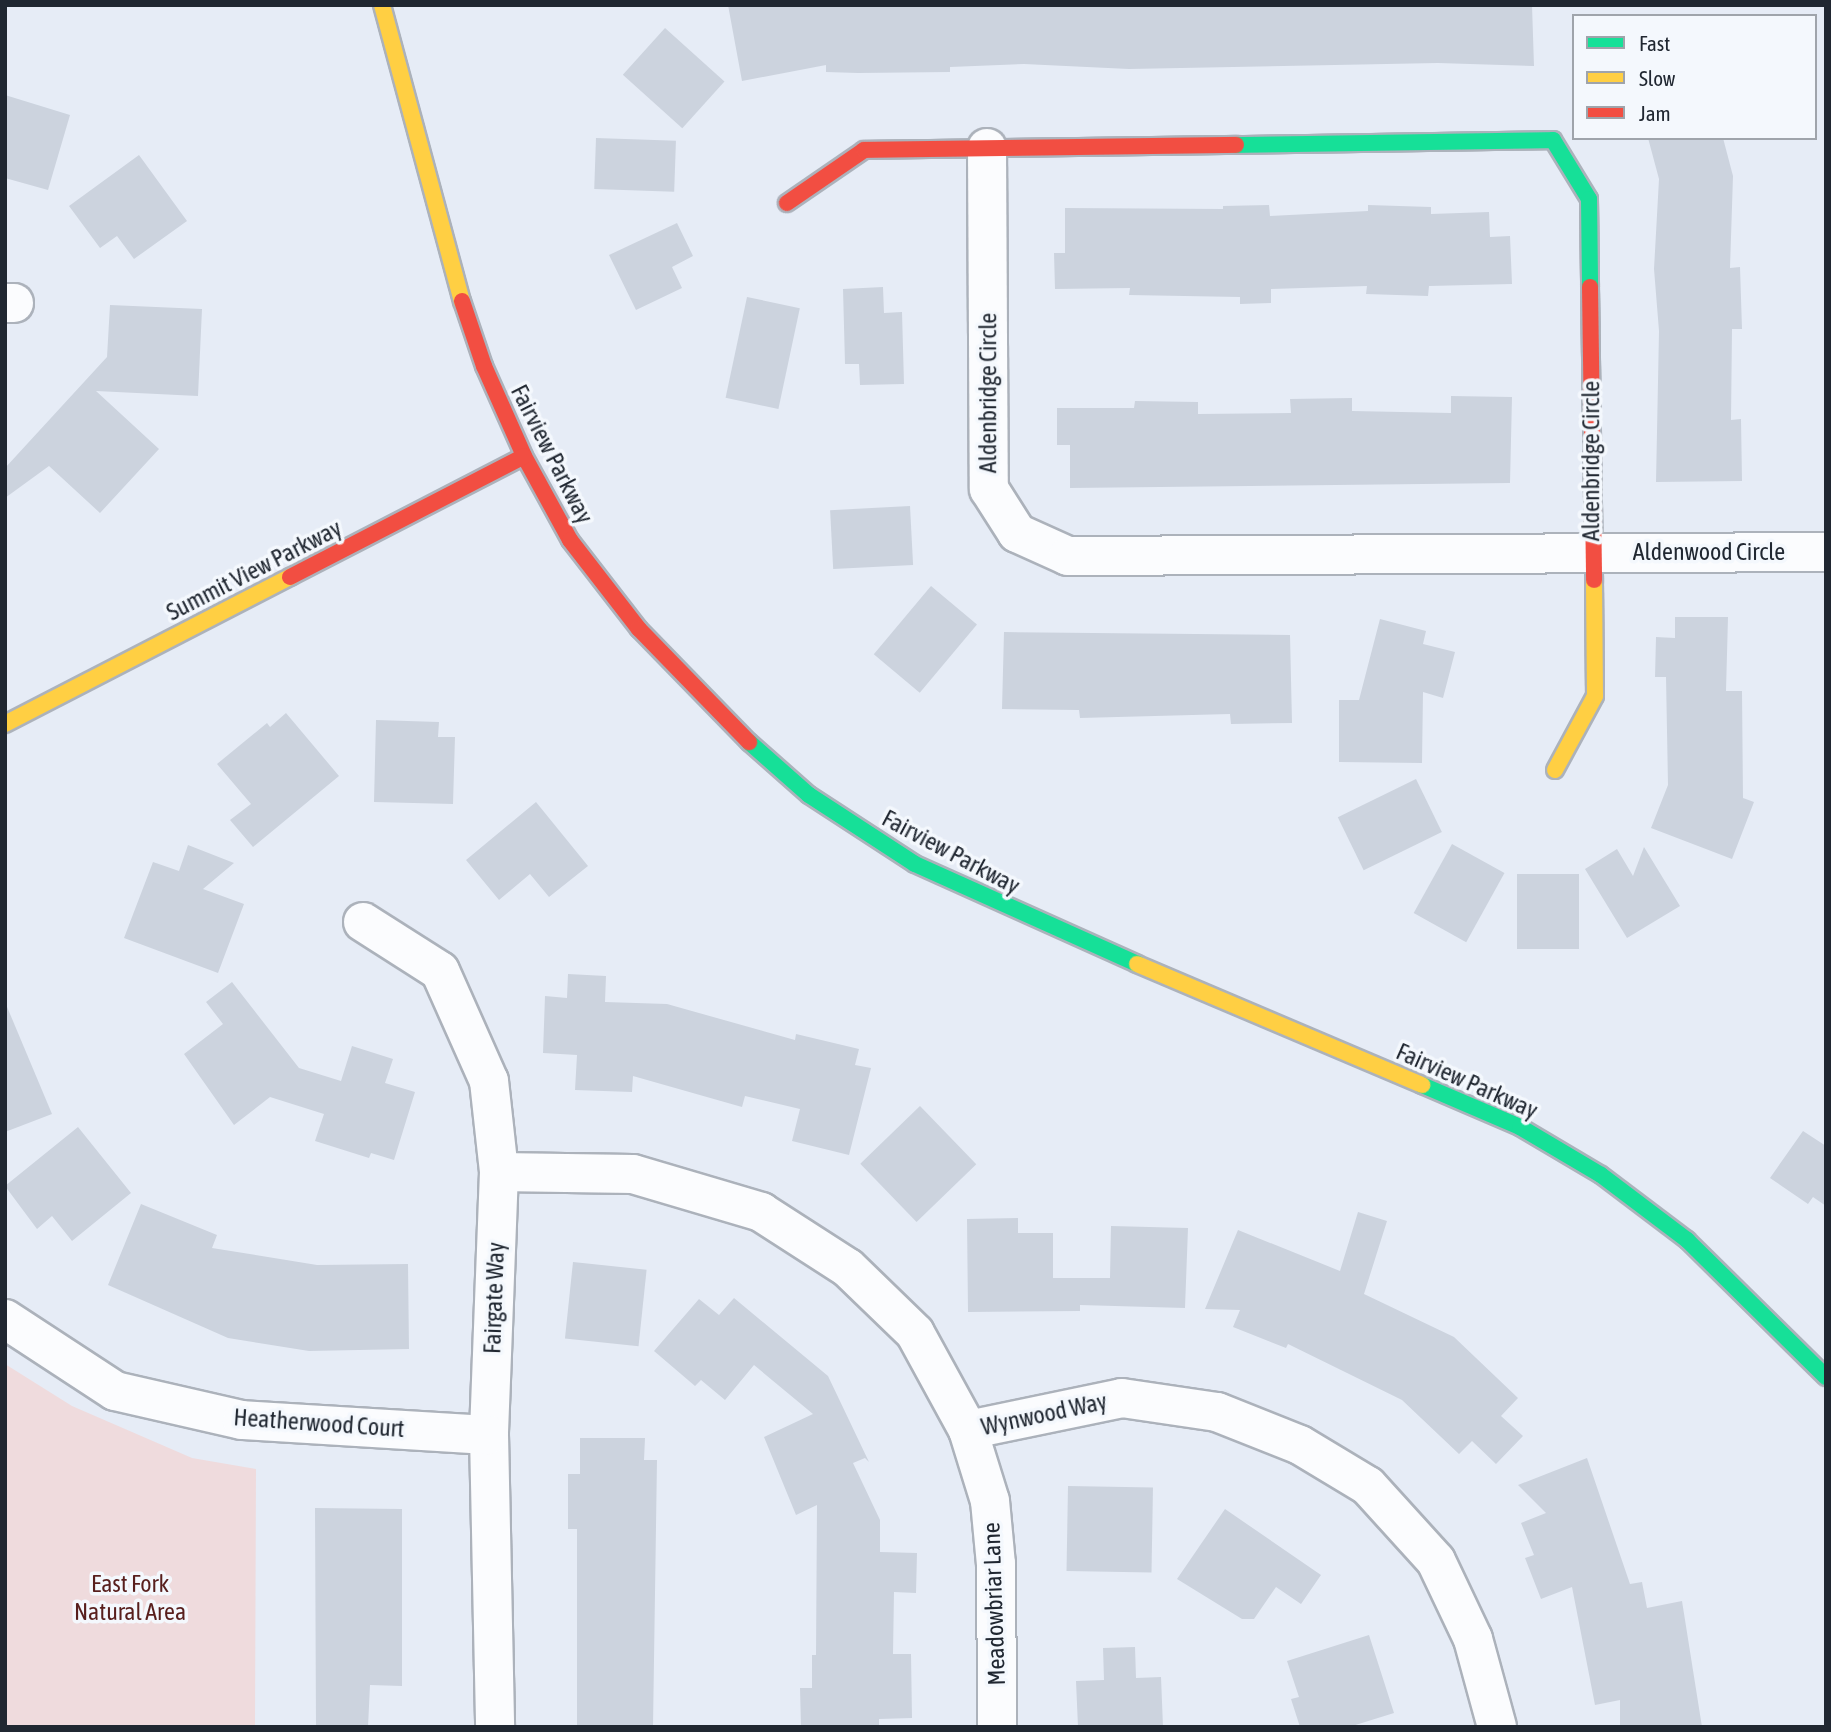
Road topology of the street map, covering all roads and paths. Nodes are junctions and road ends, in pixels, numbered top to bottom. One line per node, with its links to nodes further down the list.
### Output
1 (382, 5): 4 (main road, Fairview Parkway)
2 (987, 148): 3 (main road, Aldenbridge Circle); 5 (street, Aldenbridge Circle); 5 (main road, Aldenbridge Circle)
3 (787, 203)
4 (524, 456): 7 (main road, Summit View Parkway); 12 (main road, Fairview Parkway)
5 (1593, 552): 6 (street, Aldenwood Circle); 8 (main road)
6 (1826, 552)
7 (5, 724)
8 (1555, 770)
9 (363, 922): 10 (street, Fairgate Way)
10 (499, 1172): 13 (street, Meadowbriar Lane); 14 (street, Fairgate Way)
11 (5, 1319): 14 (street, Heatherwood Court)
12 (1824, 1370)
13 (968, 1430): 16 (street, Meadowbriar Lane); 17 (street, Wynwood Way)
14 (489, 1434): 15 (street, Fairgate Way)
15 (495, 1727)
16 (998, 1727)
17 (1497, 1727)

